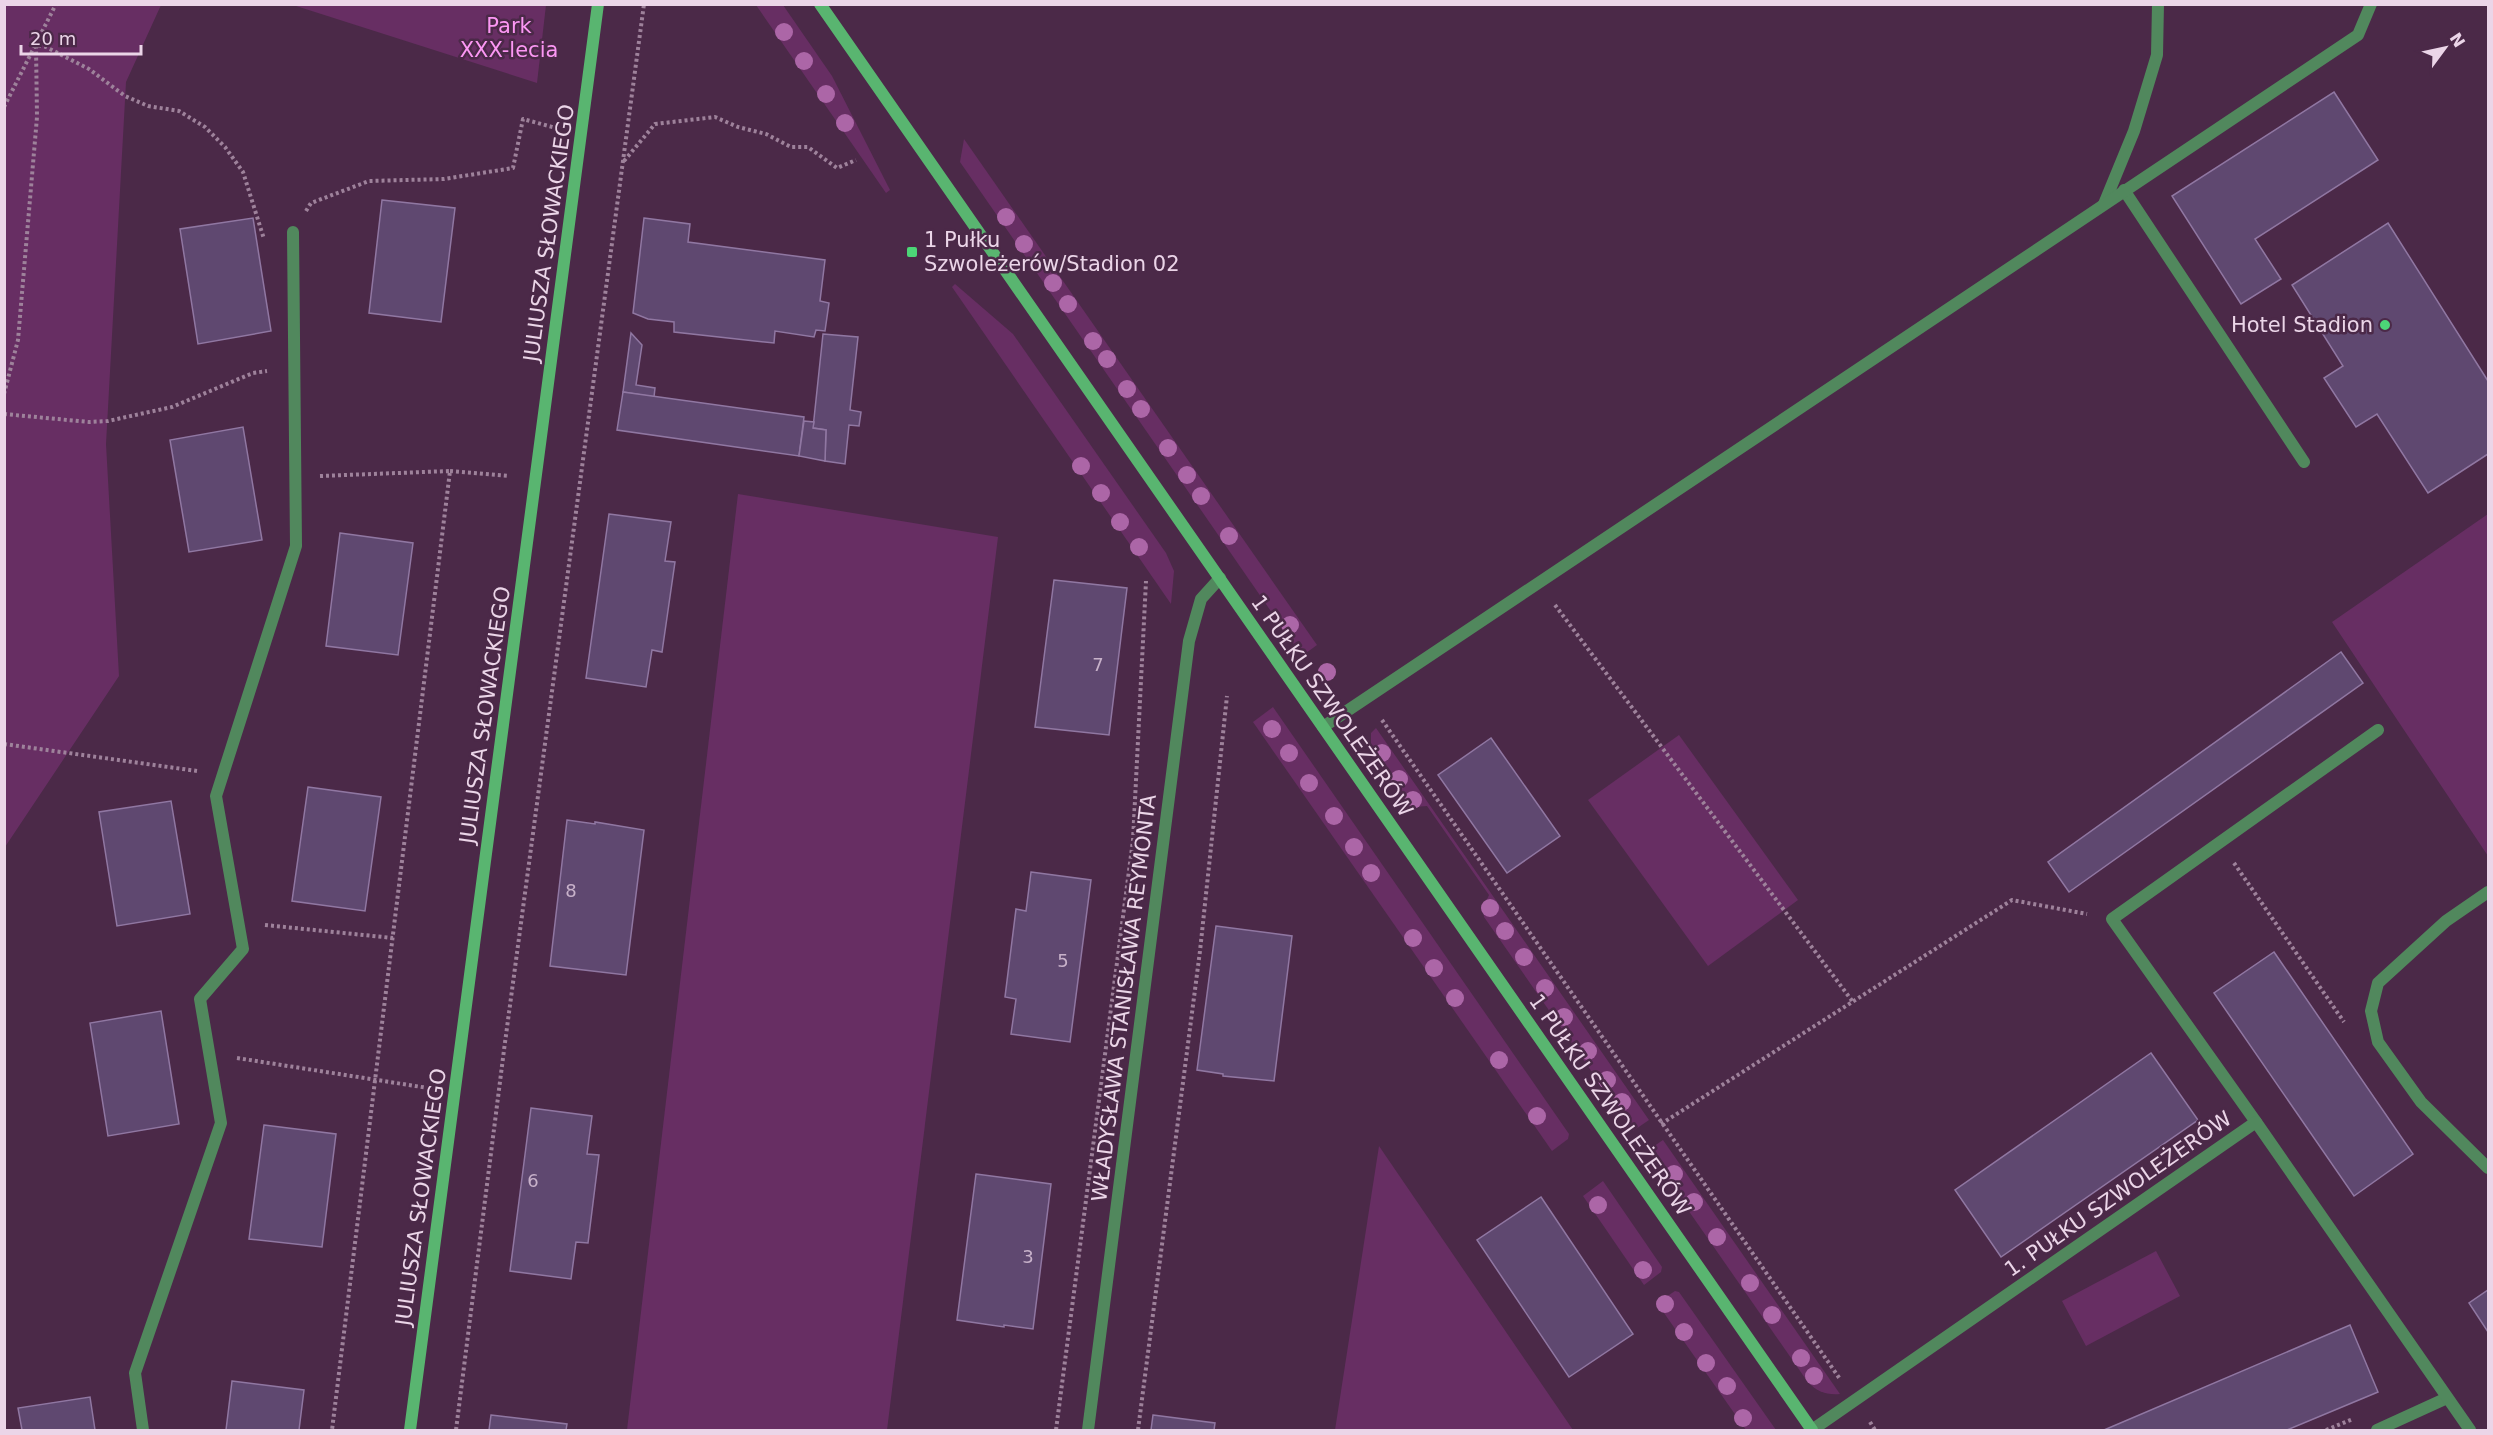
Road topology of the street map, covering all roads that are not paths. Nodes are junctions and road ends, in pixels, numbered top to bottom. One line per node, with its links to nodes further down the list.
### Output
1 (598, 4): 17 (street, JULIUSZA SŁOWACKIEGO)
2 (820, 4): 9 (street, 1 PUŁKU SZWOLEŻERÓW)
3 (2158, 4): 6 (street)
4 (2371, 4): 5 (street)
5 (2124, 190): 6 (street); 8 (street)
6 (2104, 204): 10 (street)
7 (293, 232): 16 (street)
8 (2304, 462)
9 (1220, 578): 10 (street, 1 PUŁKU SZWOLEŻERÓW); 18 (street, WŁADYSŁAWA STANISŁAWA REYMONTA)
10 (1323, 727): 19 (street, 1 PUŁKU SZWOLEŻERÓW)
11 (2378, 730): 13 (street)
12 (2488, 892): 14 (street)
13 (2256, 1122): 15 (street, 1. PUŁKU SZWOLEŻERÓW); 19 (street, 1. PUŁKU SZWOLEŻERÓW)
14 (2488, 1168)
15 (2447, 1398): 20 (street); 21 (street, 1. PUŁKU SZWOLEŻERÓW)
16 (143, 1431)
17 (410, 1431)
18 (1088, 1431)
19 (1812, 1431)
20 (2377, 1431)
21 (2470, 1431)

